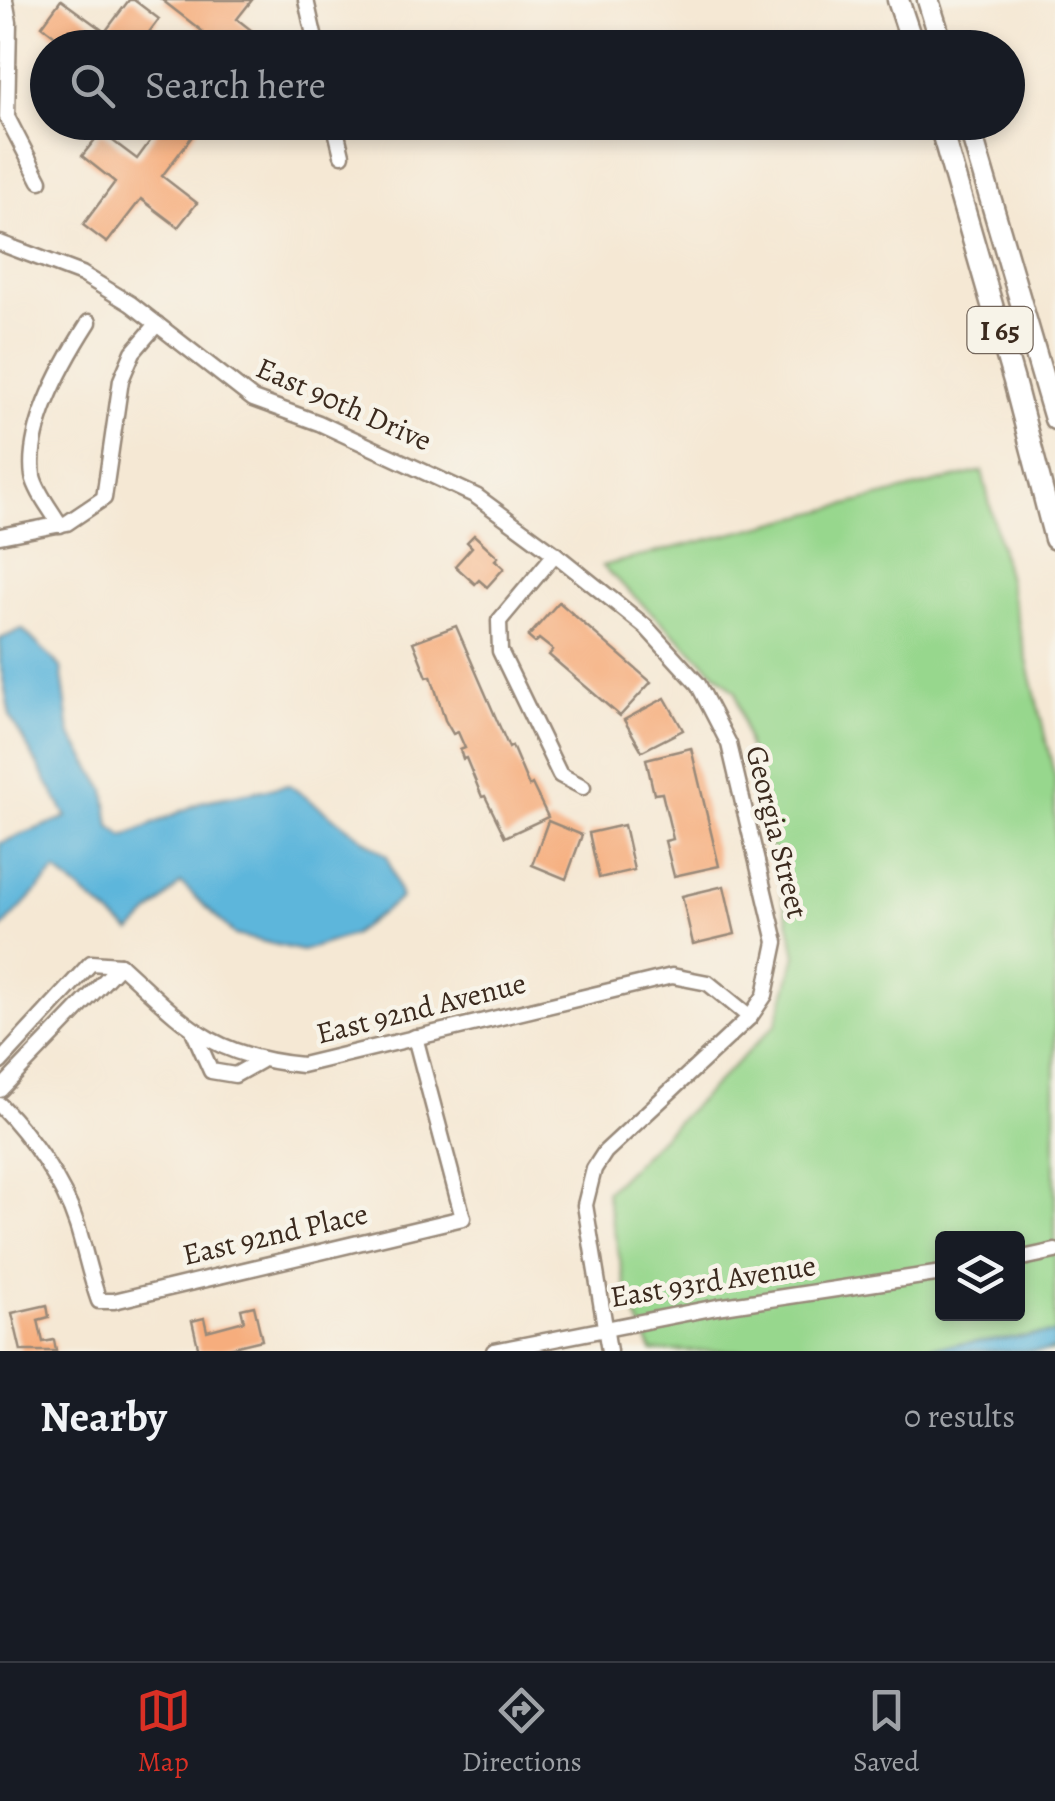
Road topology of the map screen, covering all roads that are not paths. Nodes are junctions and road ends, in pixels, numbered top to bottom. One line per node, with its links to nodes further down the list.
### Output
1 (5, 0): 12 (street)
2 (306, 0): 5 (street)
3 (898, 0): 6 (highway)
4 (928, 0): 7 (highway)
5 (313, 30)
6 (908, 30)
7 (938, 30)
8 (338, 140): 11 (street)
9 (945, 140): 20 (highway, I 65)
10 (973, 140): 16 (highway, I 65)
11 (342, 155)
12 (40, 181)
13 (0, 243): 15 (street, East 90th Drive)
14 (89, 322): 18 (street)
15 (157, 324): 17 (street, East 90th Drive); 18 (street)
16 (1055, 419)
17 (512, 523): 21 (street, Georgia Street)
18 (60, 525): 19 (street)
19 (0, 536)
20 (1055, 539)
21 (555, 554): 22 (street); 24 (street, Georgia Street)
22 (583, 787)
23 (120, 965): 25 (street, East 92nd Avenue); 28 (street); 29 (street)
24 (750, 1017): 26 (street, East 92nd Avenue); 34 (street, Georgia Street)
25 (194, 1033): 27 (street, East 92nd Avenue); 27 (street)
26 (416, 1037): 27 (street, East 92nd Avenue); 30 (street, East 92nd Place)
27 (260, 1061)
28 (0, 1062)
29 (0, 1090)
30 (0, 1105)
31 (1055, 1251): 32 (street)
32 (1025, 1257)
33 (935, 1274): 34 (street, East 93rd Avenue)
34 (604, 1327): 35 (street, East 93rd Avenue); 36 (street, Georgia Street)
35 (494, 1351)
36 (610, 1351)

